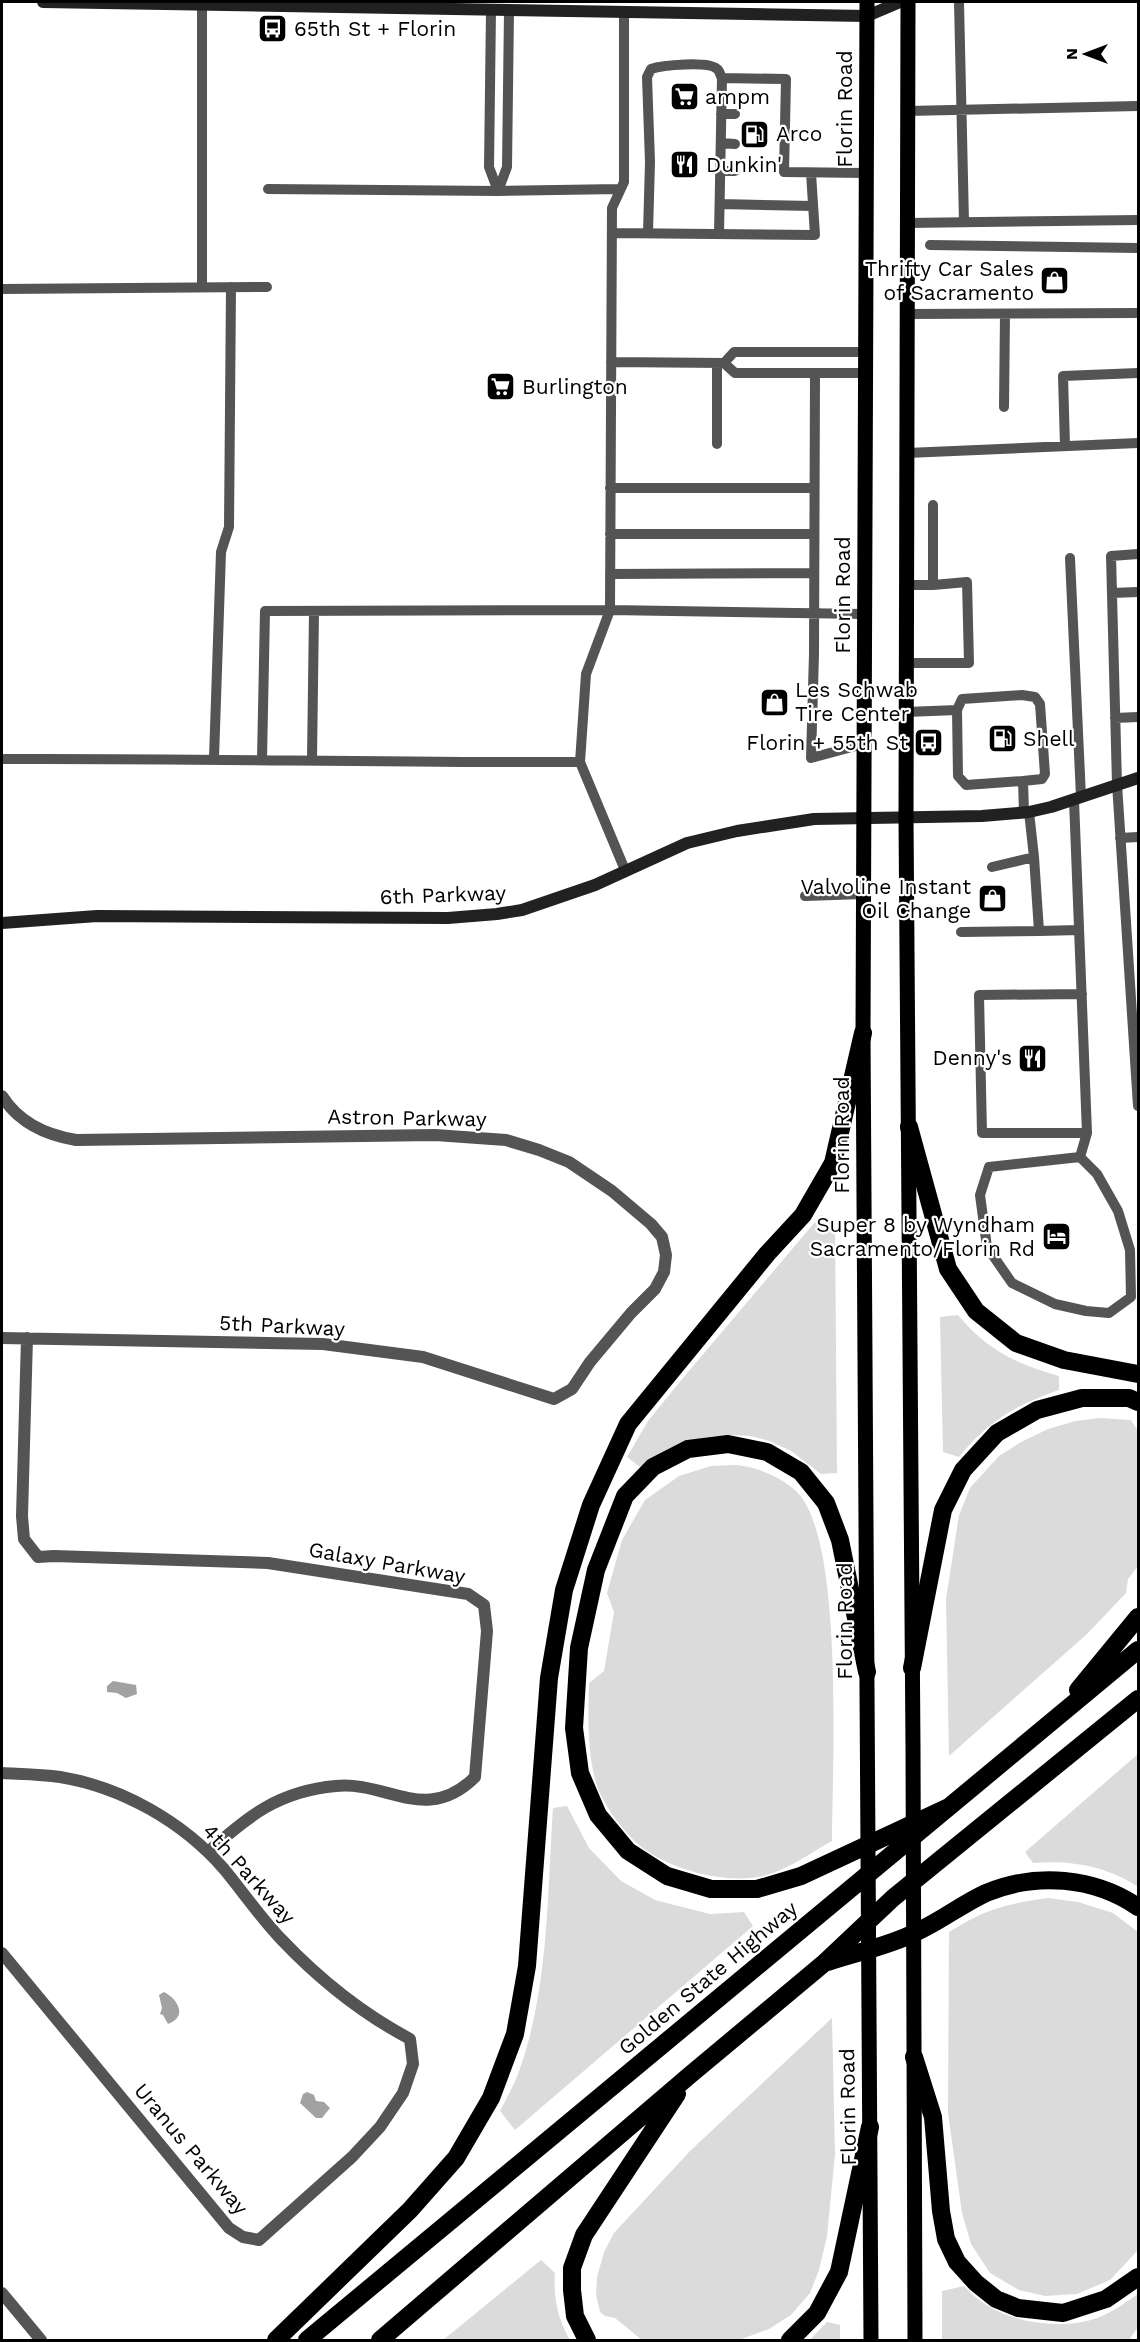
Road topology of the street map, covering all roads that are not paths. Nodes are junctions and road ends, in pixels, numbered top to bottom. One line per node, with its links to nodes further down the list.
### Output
1 (43, 2): 2 (street)
2 (142, 2): 7 (street)
3 (383, 2): 9 (street)
4 (900, 2): 10 (street)
5 (908, 2): 16 (main road)
6 (958, 2): 15 (lane)
7 (204, 3): 9 (street); 38 (lane)
8 (494, 6): 9 (street); 11 (street); 27 (lane)
9 (369, 8)
10 (867, 9): 12 (street); 24 (main road, Florin Road)
11 (509, 11): 12 (street); 27 (lane)
12 (624, 12): 26 (lane)
13 (722, 78): 17 (lane); 23 (lane); 34 (lane)
14 (1138, 106): 15 (lane)
15 (960, 110): 16 (lane); 31 (lane)
16 (908, 111): 32 (main road)
17 (721, 114): 18 (lane); 19 (lane)
18 (735, 114)
19 (721, 144): 20 (lane); 21 (lane)
20 (735, 144)
21 (720, 171): 22 (lane); 28 (lane)
22 (735, 171)
23 (811, 173): 24 (lane); 29 (lane)
24 (866, 173): 45 (main road, Florin Road)
25 (267, 189): 27 (lane)
26 (620, 189): 27 (lane); 33 (lane)
27 (498, 191)
28 (720, 204): 29 (lane); 35 (lane)
29 (813, 206): 35 (lane)
30 (1138, 220): 31 (lane)
31 (964, 222): 32 (lane)
32 (908, 223): 43 (main road)
33 (612, 232): 34 (lane); 46 (lane)
34 (648, 233): 35 (lane)
35 (719, 234)
36 (930, 245): 37 (lane)
37 (1138, 248)
38 (202, 287): 39 (lane); 41 (lane)
39 (231, 287): 40 (lane); 79 (lane)
40 (267, 287)
41 (2, 289)
42 (1138, 313): 44 (lane)
43 (908, 314): 44 (lane); 55 (main road)
44 (1005, 314): 51 (lane)
45 (865, 352): 47 (lane); 49 (main road, Florin Road)
46 (611, 362): 47 (lane); 56 (lane)
47 (721, 363): 48 (lane); 53 (lane)
48 (814, 373): 49 (lane); 57 (lane)
49 (865, 373): 72 (main road, Florin Road)
50 (1138, 373): 54 (lane)
51 (1004, 407)
52 (1138, 443): 54 (lane)
53 (717, 444)
54 (1065, 446): 55 (lane)
55 (907, 453): 65 (main road)
56 (610, 488): 57 (lane); 59 (lane)
57 (814, 488): 60 (lane)
58 (933, 505): 66 (lane)
59 (610, 534): 60 (lane); 64 (lane)
60 (814, 534): 63 (lane)
61 (1138, 554): 68 (lane)
62 (1070, 558): 87 (lane)
63 (814, 573): 64 (lane); 71 (lane)
64 (610, 574): 69 (lane)
65 (907, 585): 66 (lane); 73 (main road)
66 (933, 585): 73 (lane)
67 (1138, 592): 68 (lane)
68 (1112, 593): 77 (lane)
69 (610, 610): 70 (lane); 71 (lane); 83 (lane)
70 (314, 611): 81 (lane); 82 (lane)
71 (814, 613): 72 (lane); 78 (lane)
72 (864, 614): 78 (main road, Florin Road)
73 (906, 663): 75 (main road)
74 (957, 710): 75 (lane); 85 (lane); 85 (lane)
75 (906, 712): 90 (main road)
76 (1138, 717): 77 (lane)
77 (1115, 718): 86 (lane)
78 (863, 744): 89 (main road, Florin Road)
79 (214, 758): 80 (lane); 81 (lane)
80 (2, 759)
81 (262, 759): 82 (lane)
82 (312, 760): 83 (lane)
83 (580, 762): 95 (lane)
84 (1138, 778): 86 (street, 6th Parkway)
85 (1023, 781): 88 (lane)
86 (1117, 784): 87 (street, 6th Parkway); 92 (lane)
87 (1077, 799): 88 (street, 6th Parkway); 99 (lane)
88 (1026, 812): 90 (street, 6th Parkway); 93 (lane)
89 (863, 817): 90 (street, 6th Parkway); 95 (street, 6th Parkway); 96 (main road, Florin Road)
90 (906, 817): 106 (main road)
91 (1138, 837): 92 (lane)
92 (1120, 838): 105 (lane)
93 (1034, 857): 94 (lane); 100 (lane)
94 (992, 867)
95 (625, 870): 98 (street, 6th Parkway)
96 (863, 894): 97 (lane); 103 (main road, Florin Road)
97 (805, 896)
98 (2, 923)
99 (1079, 930): 100 (lane); 102 (lane)
100 (1039, 931): 101 (lane)
101 (961, 932)
102 (1082, 994): 107 (lane); 107 (lane)
103 (863, 1033): 117 (main road, Florin Road); 133 (highway)
104 (2, 1096): 112 (street, Astron Parkway)
105 (1138, 1106)
106 (909, 1127): 111 (highway); 116 (main road)
107 (1088, 1133): 108 (lane)
108 (1080, 1157): 108 (lane)
109 (2, 1338): 110 (street, 5th Parkway)
110 (27, 1338): 112 (street, 5th Parkway); 122 (street, Galaxy Parkway)
111 (1138, 1374)
112 (554, 1399)
113 (1138, 1402): 116 (highway)
114 (1138, 1617): 119 (highway)
115 (1138, 1650): 119 (highway, Golden State Highway)
116 (912, 1668): 127 (main road)
117 (867, 1672): 121 (highway); 129 (main road, Florin Road)
118 (1138, 1699): 125 (highway)
119 (1049, 1724): 121 (highway, Golden State Highway)
120 (2, 1773): 122 (street, 4th Parkway)
121 (949, 1807): 134 (highway, Golden State Highway)
122 (208, 1852): 126 (street, 4th Parkway)
123 (1138, 1907): 125 (highway)
124 (2, 1953): 126 (street, Uranus Parkway)
125 (823, 1964): 128 (highway)
126 (410, 2039)
127 (914, 2057): 130 (highway); 139 (main road)
128 (690, 2074): 135 (highway); 136 (highway)
129 (870, 2127): 137 (highway); 138 (main road, Florin Road)
130 (1138, 2277)
131 (2, 2293): 132 (street)
132 (41, 2340)
133 (276, 2340)
134 (307, 2340)
135 (380, 2340)
136 (587, 2340)
137 (790, 2340)
138 (871, 2340)
139 (915, 2340)

